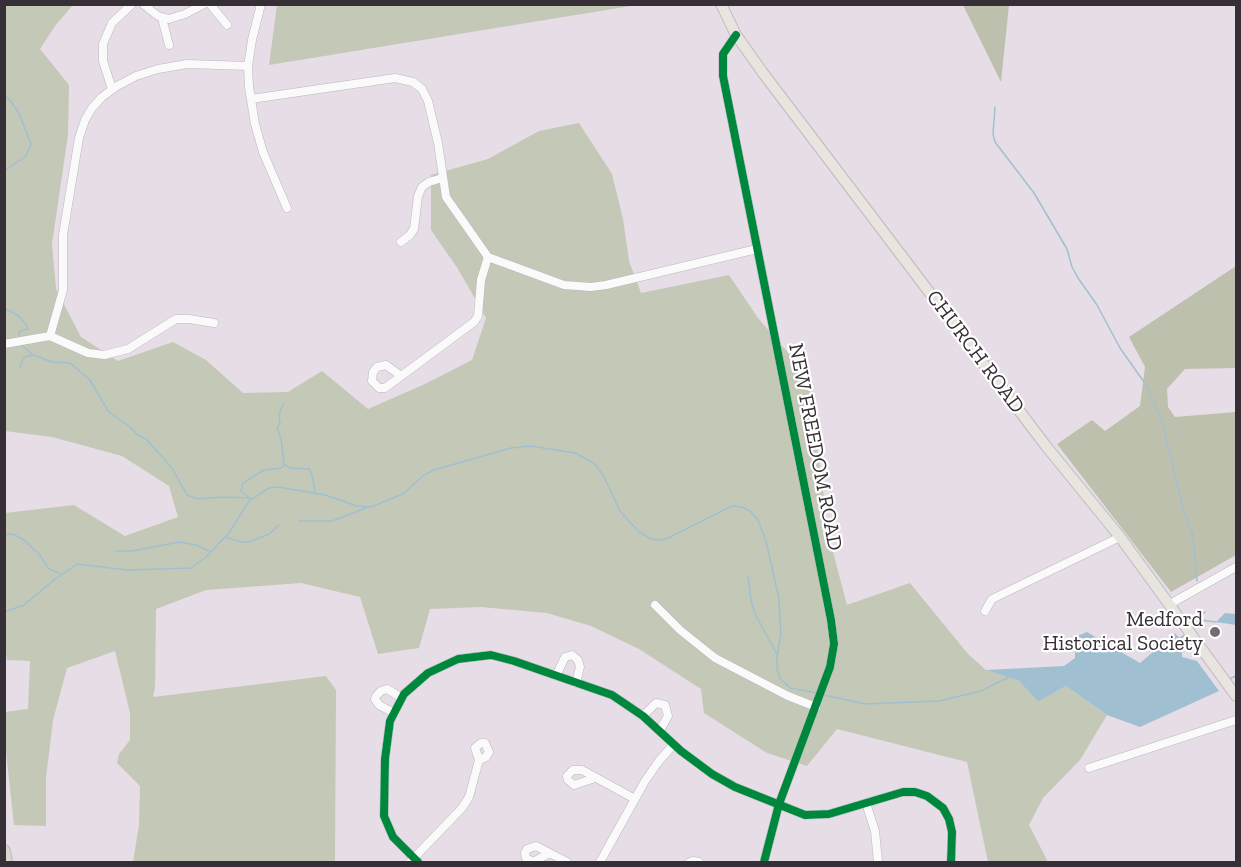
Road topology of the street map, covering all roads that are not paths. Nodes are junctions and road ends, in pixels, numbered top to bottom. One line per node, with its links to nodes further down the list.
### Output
1 (132, 4): 12 (street)
2 (143, 4): 7 (street)
3 (204, 4): 7 (street)
4 (210, 4): 8 (street)
5 (261, 4): 11 (street)
6 (721, 4): 9 (main road, CHURCH ROAD)
7 (162, 18): 10 (street)
8 (227, 25)
9 (736, 35): 17 (street, NEW FREEDOM ROAD); 23 (main road, CHURCH ROAD)
10 (169, 45)
11 (248, 66): 12 (street); 13 (street)
12 (112, 89): 20 (street)
13 (251, 99): 14 (street); 15 (street)
14 (442, 178): 16 (street); 18 (street)
15 (287, 208)
16 (401, 242)
17 (757, 249): 18 (street); 32 (street, NEW FREEDOM ROAD)
18 (488, 257): 22 (street)
19 (214, 323): 20 (street)
20 (50, 336): 21 (street)
21 (4, 344)
22 (401, 376)
23 (1120, 537): 25 (main road, CHURCH ROAD); 27 (street)
24 (1236, 567): 25 (street)
25 (1170, 604): 30 (main road, CHURCH ROAD)
26 (655, 605): 32 (street)
27 (986, 611)
28 (556, 676): 29 (street); 29 (street); 31 (street)
29 (576, 683): 34 (street)
30 (1235, 694)
31 (402, 698): 33 (street); 33 (street)
32 (817, 704): 43 (street, NEW FREEDOM ROAD)
33 (394, 713): 46 (street)
34 (643, 716): 36 (street); 36 (street)
35 (1236, 720): 39 (street)
36 (660, 730): 37 (street)
37 (674, 744): 41 (street); 43 (street)
38 (479, 760): 46 (street)
39 (1089, 768)
40 (594, 778): 41 (street)
41 (635, 799): 49 (street)
42 (866, 803): 43 (street); 53 (street); 54 (street)
43 (779, 804): 52 (street, NEW FREEDOM ROAD)
44 (4, 851): 47 (highway)
45 (548, 854): 48 (street)
46 (414, 861)
47 (6, 862)
48 (567, 862)
49 (600, 862)
50 (690, 862): 51 (street)
51 (699, 862)
52 (764, 862)
53 (878, 862)
54 (951, 862)

